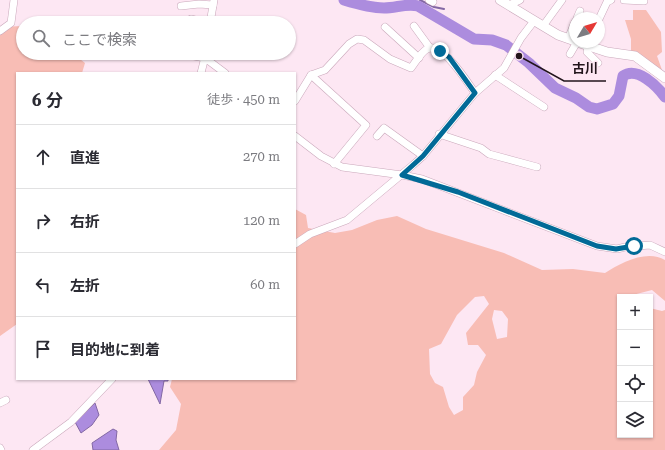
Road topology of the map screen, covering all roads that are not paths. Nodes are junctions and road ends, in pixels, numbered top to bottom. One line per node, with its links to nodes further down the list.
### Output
1 (14, 0): 14 (street)
2 (17, 0): 14 (street)
3 (500, 0): 10 (main road)
4 (520, 0): 10 (street)
5 (562, 0): 17 (street)
6 (608, 0): 12 (street)
7 (624, 0): 8 (street)
8 (644, 1)
9 (213, 2): 11 (street); 13 (street)
10 (508, 5): 15 (main road)
11 (181, 6)
12 (602, 12)
13 (210, 16)
14 (13, 17): 19 (street)
15 (534, 21): 17 (main road); 33 (street)
16 (414, 26): 21 (street)
17 (543, 26): 20 (main road)
18 (385, 27): 26 (street)
19 (0, 31)
20 (569, 39)
21 (430, 48): 26 (street); 35 (street)
22 (572, 48): 25 (street)
23 (588, 48): 29 (street)
24 (597, 48): 34 (main road)
25 (570, 54)
26 (419, 58): 32 (street)
27 (205, 60): 30 (street)
28 (211, 60): 31 (street)
29 (598, 62)
30 (202, 72)
31 (224, 72)
32 (311, 75): 36 (street); 42 (street)
33 (495, 75): 35 (street); 37 (street)
34 (665, 78)
35 (475, 93): 38 (street)
36 (296, 99)
37 (544, 107)
38 (439, 134): 41 (street); 43 (street)
39 (377, 136): 41 (street)
40 (296, 137): 42 (street)
41 (423, 156): 44 (street)
42 (334, 164): 44 (street)
43 (537, 167)
44 (402, 175): 45 (street); 46 (street)
45 (296, 243)
46 (665, 252)
47 (111, 380): 48 (street)
48 (33, 450)

